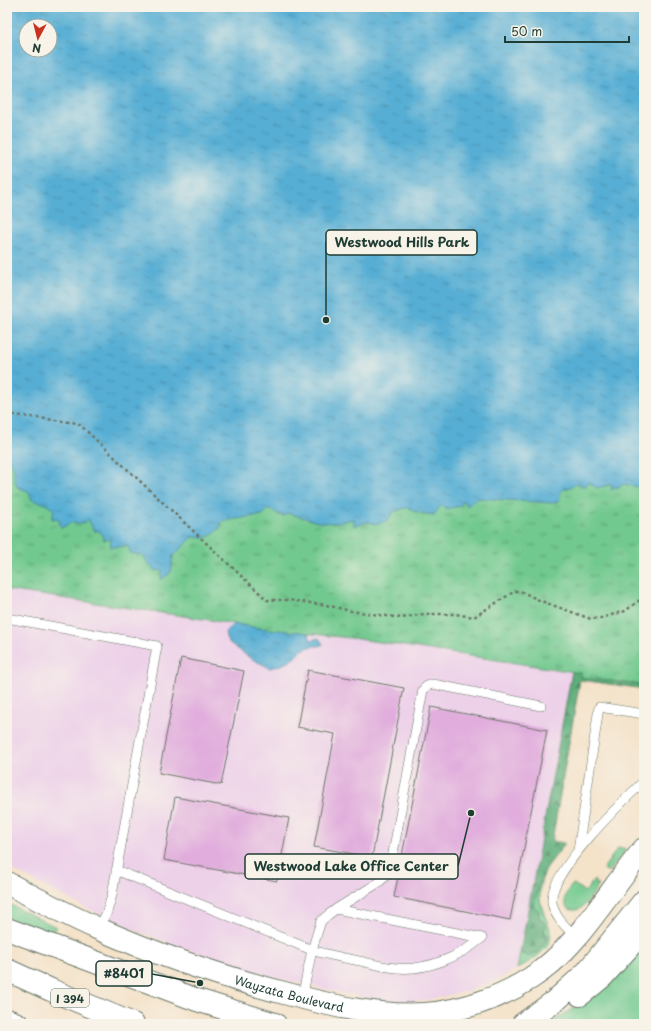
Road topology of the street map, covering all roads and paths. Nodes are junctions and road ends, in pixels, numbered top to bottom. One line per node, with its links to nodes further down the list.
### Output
1 (7, 414): 2 (path)
2 (644, 598)
3 (7, 618): 9 (lane)
4 (541, 706): 12 (lane)
5 (644, 714): 8 (lane)
6 (644, 781): 8 (lane)
7 (644, 849): 16 (main road, Wayzata Boulevard)
8 (577, 853): 16 (lane)
9 (116, 870): 13 (lane); 17 (lane)
10 (7, 883): 13 (main road, Wayzata Boulevard)
11 (644, 901): 25 (main road)
12 (336, 909): 17 (lane); 17 (lane)
13 (99, 929): 19 (main road, Wayzata Boulevard)
14 (7, 930): 23 (main road); 24 (main road)
15 (644, 930): 26 (main road)
16 (576, 937): 19 (main road, Wayzata Boulevard)
17 (312, 950): 19 (lane)
18 (7, 970): 22 (main road, I 394)
19 (302, 998)
20 (7, 1020): 21 (main road)
21 (17, 1024)
22 (133, 1024)
23 (226, 1024)
24 (275, 1024)
25 (523, 1024)
26 (533, 1024)

